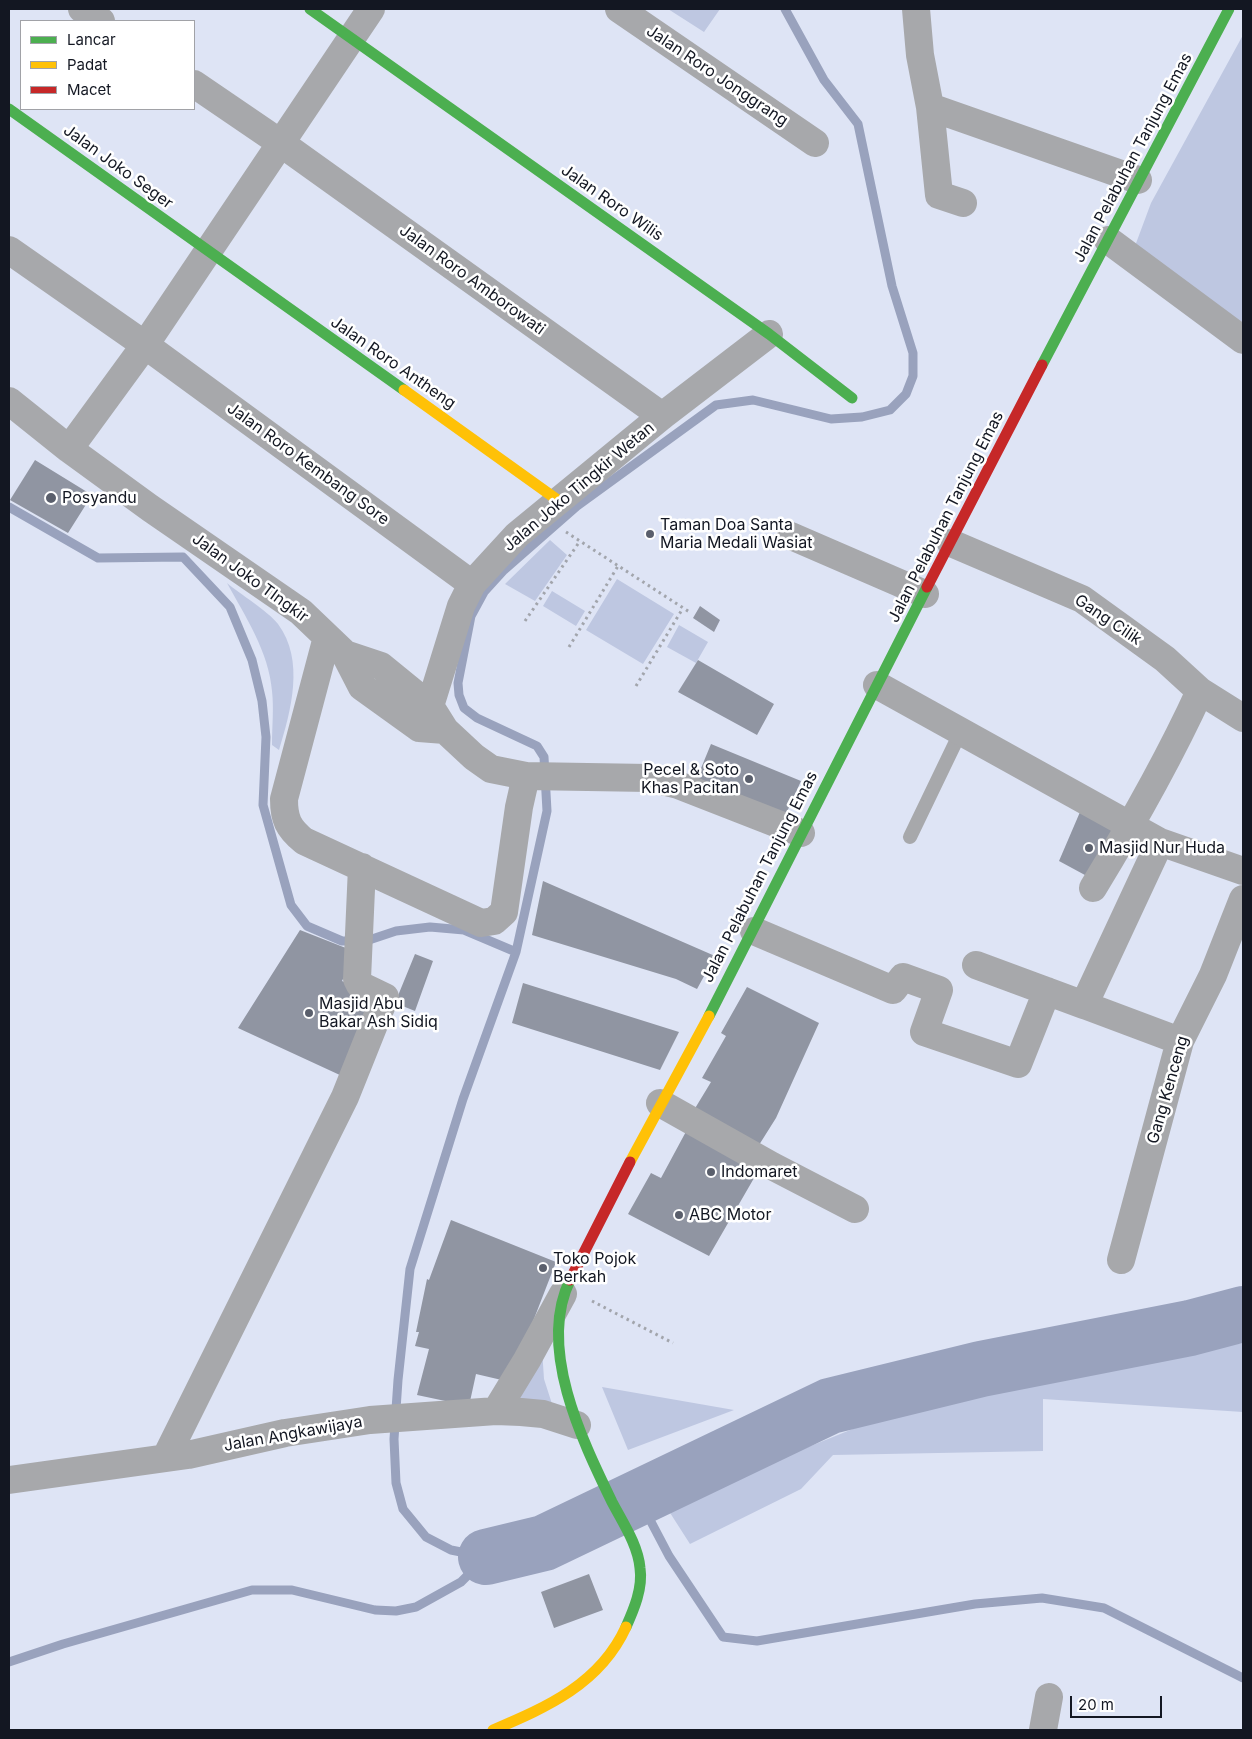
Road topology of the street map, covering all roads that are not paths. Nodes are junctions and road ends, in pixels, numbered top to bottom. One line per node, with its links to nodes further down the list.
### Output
1 (82, 9): 7 (street)
2 (310, 9): 8 (main road, Jalan Roro Wilis)
3 (371, 9): 8 (street)
4 (619, 9): 12 (street, Jalan Roro Jonggrang)
5 (916, 9): 10 (street)
6 (1229, 9): 14 (main road, Jalan Pelabuhan Tanjung Emas)
7 (99, 20)
8 (351, 38): 13 (street); 19 (main road, Jalan Roro Wilis)
9 (195, 85): 13 (street, Jalan Roro Amborowati)
10 (930, 107): 14 (street); 15 (street)
11 (9, 109): 18 (main road, Jalan Joko Seger)
12 (815, 143)
13 (282, 144): 18 (street); 24 (street, Jalan Roro Amborowati)
14 (1138, 180): 16 (main road, Jalan Pelabuhan Tanjung Emas)
15 (963, 203)
16 (1108, 240): 20 (street); 29 (main road, Jalan Pelabuhan Tanjung Emas)
17 (9, 250): 21 (street, Jalan Roro Kembang Sore)
18 (208, 252): 21 (street); 26 (main road, Jalan Roro Antheng)
19 (769, 334): 22 (main road, Jalan Roro Wilis); 24 (street, Jalan Joko Tingkir Wetan)
20 (1243, 340)
21 (144, 345): 25 (street); 30 (street, Jalan Roro Kembang Sore)
22 (852, 398)
23 (20, 408): 25 (street, Jalan Joko TIngkir); 27 (street, Jalan Joko TIngkir)
24 (662, 416): 26 (street, Jalan Joko Tingkir Wetan)
25 (69, 449): 27 (street, Jalan Joko TIngkir)
26 (559, 501): 30 (street, Jalan Joko Tingkir Wetan)
27 (150, 508): 32 (street, Jalan Joko TIngkir)
28 (791, 536): 31 (street)
29 (951, 544): 31 (main road, Jalan Pelabuhan Tanjung Emas); 34 (street, Gang Cilik)
30 (472, 584): 36 (street, Jalan Joko Tingkir Wetan)
31 (925, 594): 33 (main road, Jalan Pelabuhan Tanjung Emas)
32 (336, 646): 36 (street, Jalan Joko TIngkir); 43 (street)
33 (877, 685): 37 (street); 40 (main road, Jalan Pelabuhan Tanjung Emas)
34 (1200, 691): 35 (street, Gang Cilik); 39 (street)
35 (1243, 718)
36 (431, 721): 38 (street, Jalan Joko TIngkir)
37 (960, 731): 39 (street); 41 (lane)
38 (531, 775): 40 (street, Jalan Joko TIngkir); 43 (street)
39 (1130, 826): 42 (street); 45 (street)
40 (801, 833): 47 (main road, Jalan Pelabuhan Tanjung Emas)
41 (910, 837)
42 (1160, 842): 44 (street); 50 (street)
43 (362, 867): 58 (street)
44 (1243, 871)
45 (1093, 888)
46 (1243, 899): 51 (street, Gang Kenceng)
47 (754, 931): 49 (street); 52 (main road, Jalan Pelabuhan Tanjung Emas)
48 (976, 965): 49 (street)
49 (1046, 991): 50 (street)
50 (1084, 1005): 51 (street)
51 (1180, 1041): 54 (street, Gang Kenceng)
52 (660, 1103): 53 (street); 55 (main road, Jalan Pelabuhan Tanjung Emas)
53 (855, 1208)
54 (1121, 1260)
55 (565, 1291): 56 (street); 57 (main road, Jalan Pelabuhan Tanjung Emas)
56 (496, 1411): 57 (street, Jalan Angkawijaya); 58 (street, Jalan Angkawijaya)
57 (579, 1432): 61 (main road, Jalan Pelabuhan Tanjung Emas)
58 (166, 1457): 59 (street, Jalan Angkawijaya)
59 (9, 1480)
60 (1049, 1697): 62 (street)
61 (493, 1730)
62 (1043, 1730)

